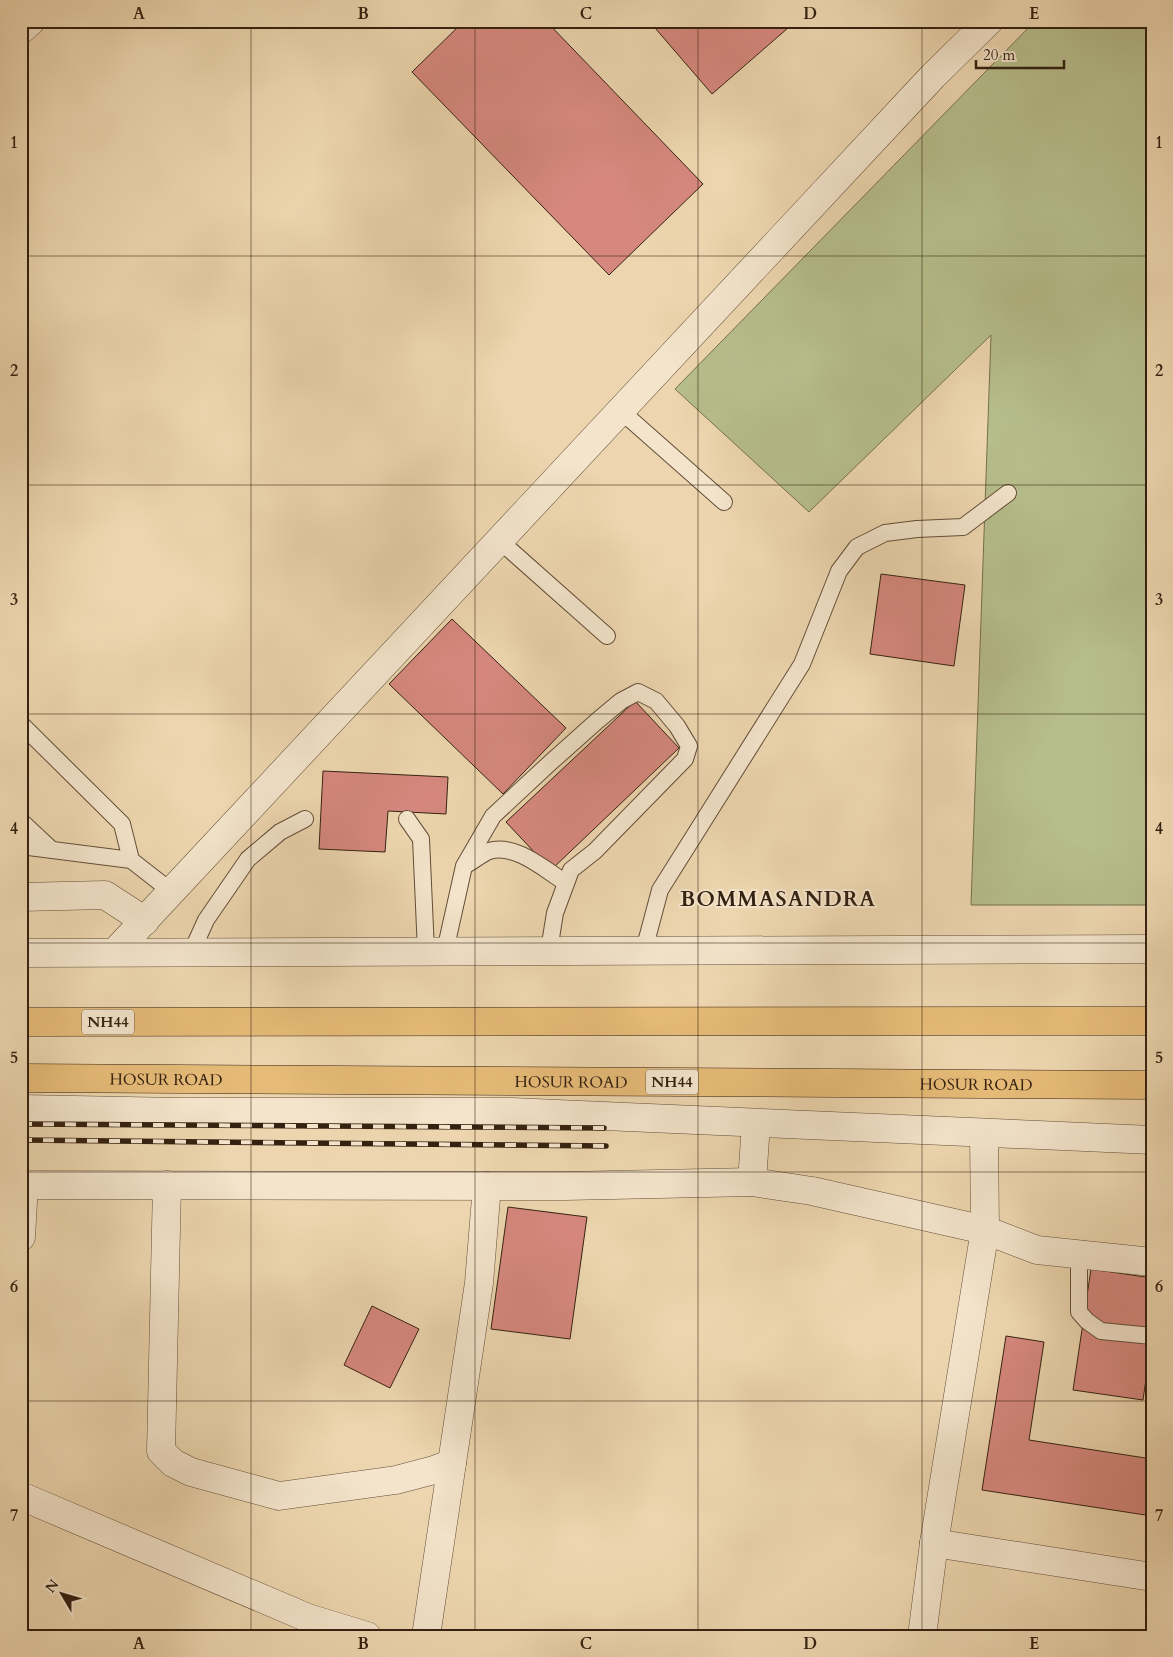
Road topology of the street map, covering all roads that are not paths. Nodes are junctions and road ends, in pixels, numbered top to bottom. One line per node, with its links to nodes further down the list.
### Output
1 (31, 21): 3 (street)
2 (989, 21): 4 (street)
3 (21, 30)
4 (621, 411): 6 (lane); 7 (street)
5 (1008, 493): 22 (lane)
6 (724, 502)
7 (500, 541): 8 (lane); 18 (street)
8 (608, 636)
9 (21, 724): 15 (lane)
10 (305, 819): 24 (lane)
11 (408, 819): 25 (lane)
12 (21, 821): 14 (lane)
13 (21, 846): 14 (lane)
14 (52, 850): 15 (lane)
15 (131, 860): 18 (lane)
16 (464, 866): 17 (lane); 17 (lane); 25 (lane)
17 (566, 883): 21 (lane)
18 (172, 892): 20 (street)
19 (21, 897): 20 (street)
20 (145, 921): 27 (street)
21 (549, 950): 22 (street); 25 (street)
22 (644, 950): 23 (street)
23 (1152, 950)
24 (192, 951): 25 (street); 27 (street)
25 (435, 951)
26 (21, 952): 27 (street)
27 (115, 952)
28 (1152, 1021): 29 (highway, NH44)
29 (21, 1022)
30 (21, 1078): 31 (highway, HOSUR ROAD / NH44)
31 (1152, 1085)
32 (21, 1109): 33 (street)
33 (756, 1124): 34 (street); 36 (street)
34 (984, 1134): 35 (street); 40 (street)
35 (1152, 1140)
36 (752, 1182): 39 (street); 40 (street)
37 (23, 1185): 38 (street); 41 (street)
38 (168, 1185): 39 (street); 45 (street)
39 (487, 1186): 45 (street)
40 (985, 1230): 42 (street); 47 (street)
41 (21, 1237)
42 (1079, 1254): 43 (street); 44 (lane)
43 (1152, 1262)
44 (1152, 1336)
45 (452, 1463): 50 (street)
46 (21, 1496): 49 (street)
47 (934, 1543): 48 (street); 51 (street)
48 (1152, 1577)
49 (367, 1636)
50 (426, 1636)
51 (922, 1636)

